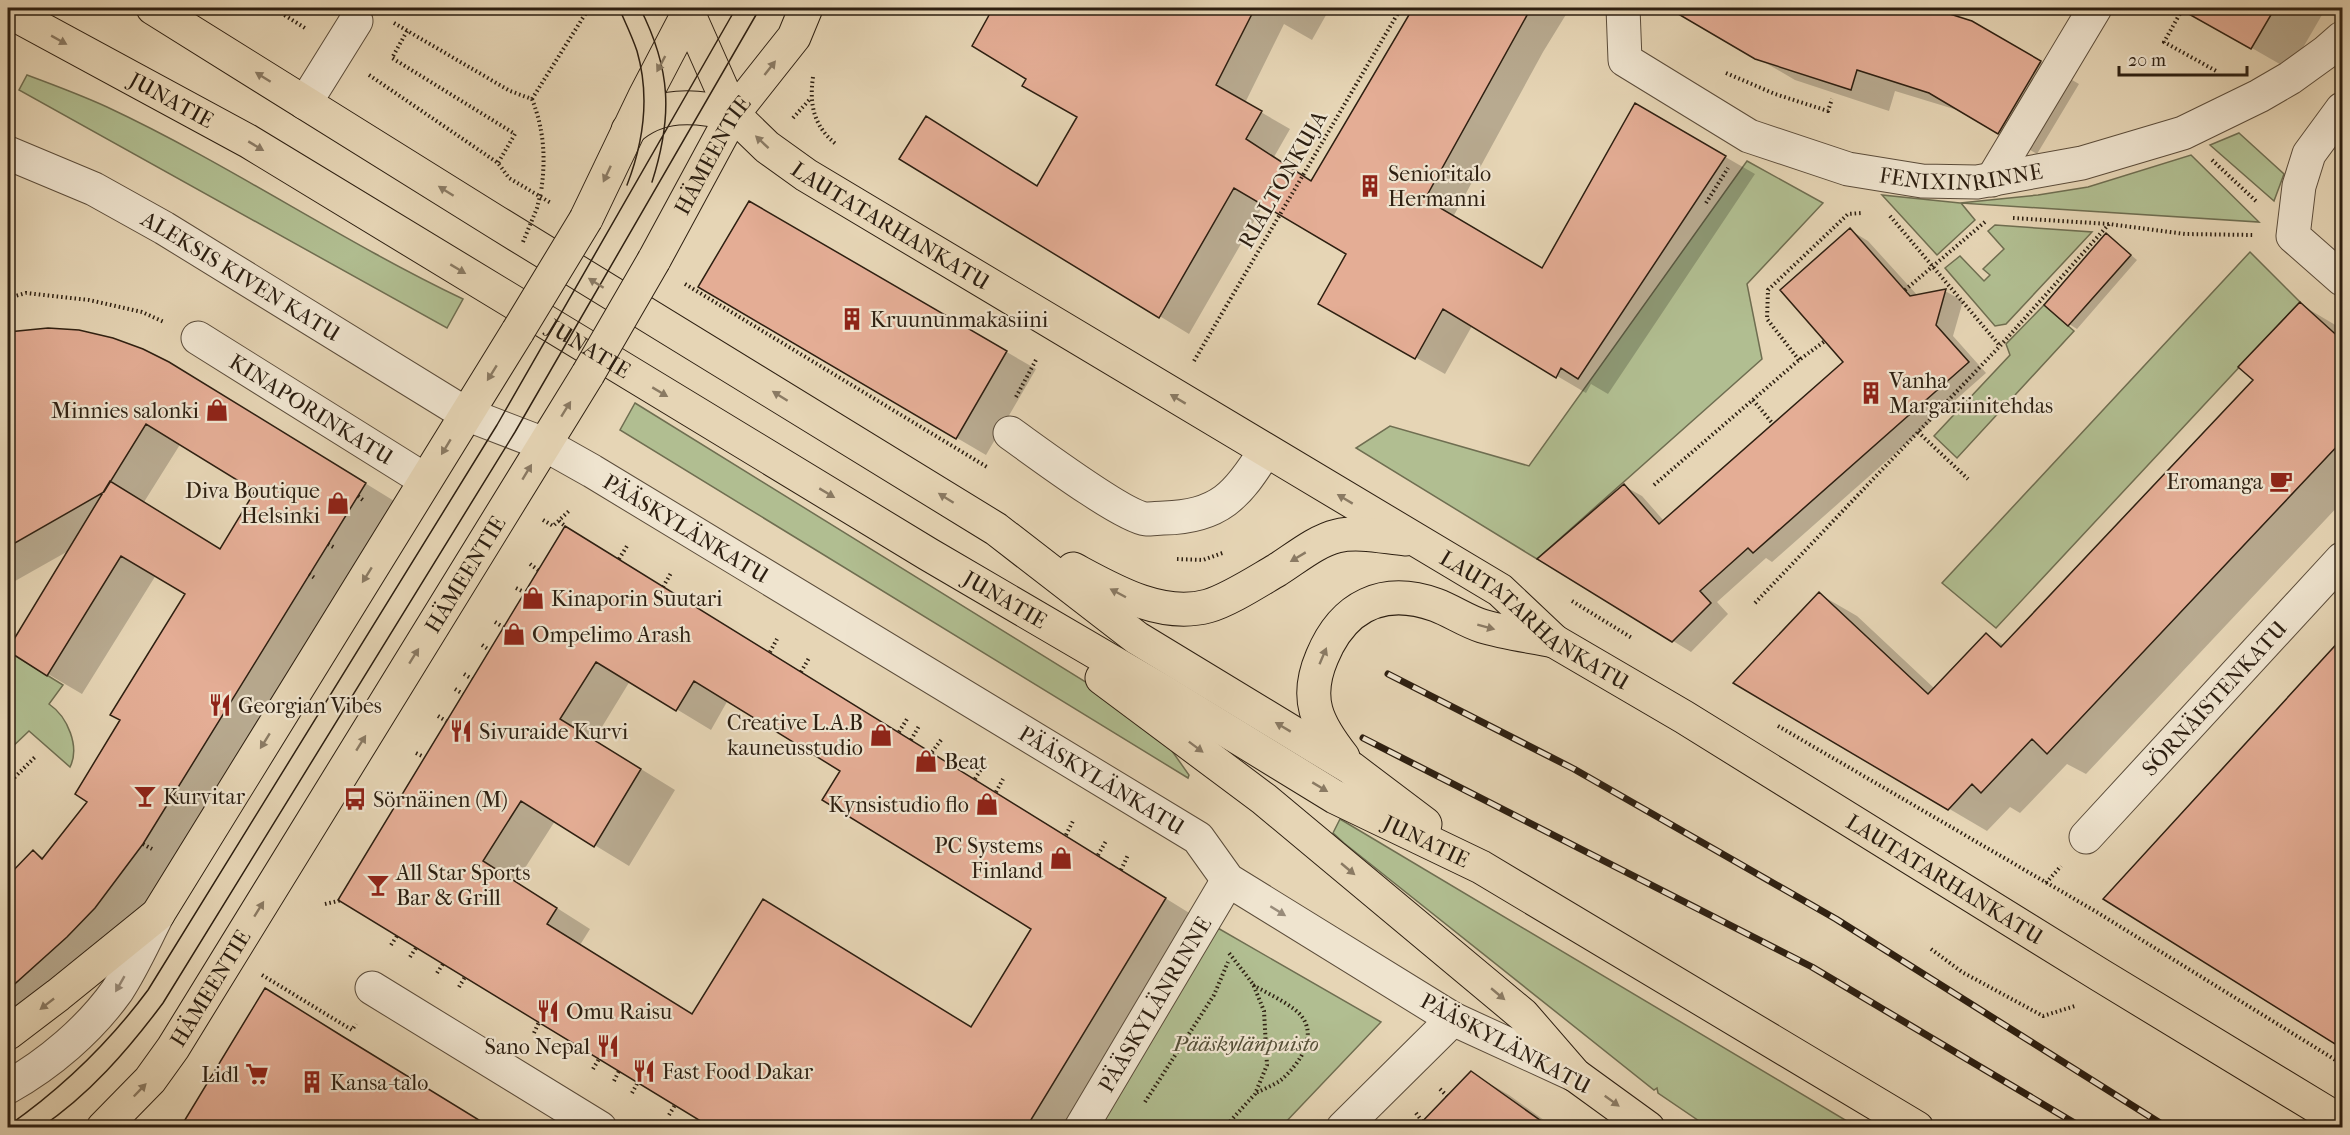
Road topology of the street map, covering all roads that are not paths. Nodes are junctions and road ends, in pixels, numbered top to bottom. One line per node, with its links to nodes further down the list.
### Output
1 (153, 8): 9 (main road, JUNATIE, one-way to 1)
2 (806, 8): 11 (main road, HÄMEENTIE, one-way to 2)
3 (1623, 8): 14 (street, FENIXINRINNE)
4 (2095, 8): 14 (street)
5 (689, 9): 11 (main road); 12 (main road, one-way to 12)
6 (8, 12): 24 (main road, JUNATIE, one-way to 24)
7 (372, 20): 9 (street)
8 (2343, 38): 14 (street, FENIXINRINNE)
9 (305, 103): 22 (main road, JUNATIE, one-way to 9)
10 (2343, 109): 15 (street)
11 (733, 114): 12 (main road); 19 (main road, HÄMEENTIE, one-way to 11, bridge); 20 (main road, LAUTATARHANKATU, one-way to 11)
12 (628, 130): 17 (main road, one-way to 17, bridge)
13 (8, 153): 17 (street, ALEKSIS KIVEN KATU)
14 (1992, 180)
15 (2343, 279)
16 (198, 338): 21 (street, KINAPORINKATU)
17 (466, 414): 19 (street, ALEKSIS KIVEN KATU); 21 (main road, one-way to 21)
18 (1010, 433): 20 (street)
19 (544, 444): 30 (street, PÄÄSKYLÄNKATU); 38 (main road, HÄMEENTIE, one-way to 19)
20 (1265, 451): 23 (main road, LAUTATARHANKATU, one-way to 20)
21 (425, 480): 31 (main road, one-way to 31)
22 (996, 529): 23 (main road, one-way to 22); 27 (main road, JUNATIE, one-way to 22)
23 (1413, 540): 26 (main road, LAUTATARHANKATU)
24 (928, 555): 29 (main road, JUNATIE, one-way to 29); 35 (main road, one-way to 35)
25 (2343, 559): 28 (street, SÖRNÄISTENKATU)
26 (1554, 641): 27 (main road, one-way to 26); 37 (main road, LAUTATARHANKATU)
27 (1351, 768): 29 (main road, JUNATIE)
28 (2086, 837)
29 (1481, 867): 43 (main road)
30 (1228, 880): 33 (street, PÄÄSKYLÄNKATU, one-way to 33); 40 (street, PÄÄSKYLÄNRINNE)
31 (158, 914): 34 (main road, one-way to 34); 36 (street, one-way to 36)
32 (372, 988): 39 (street)
33 (1454, 1019): 35 (street, PÄÄSKYLÄNKATU); 41 (street)
34 (8, 1033)
35 (1575, 1075): 42 (main road, PÄÄSKYLÄNKATU, one-way to 42)
36 (8, 1087)
37 (2343, 1122)
38 (103, 1128)
39 (600, 1128)
40 (1080, 1128)
41 (1343, 1128)
42 (1648, 1128)
43 (1917, 1128)

